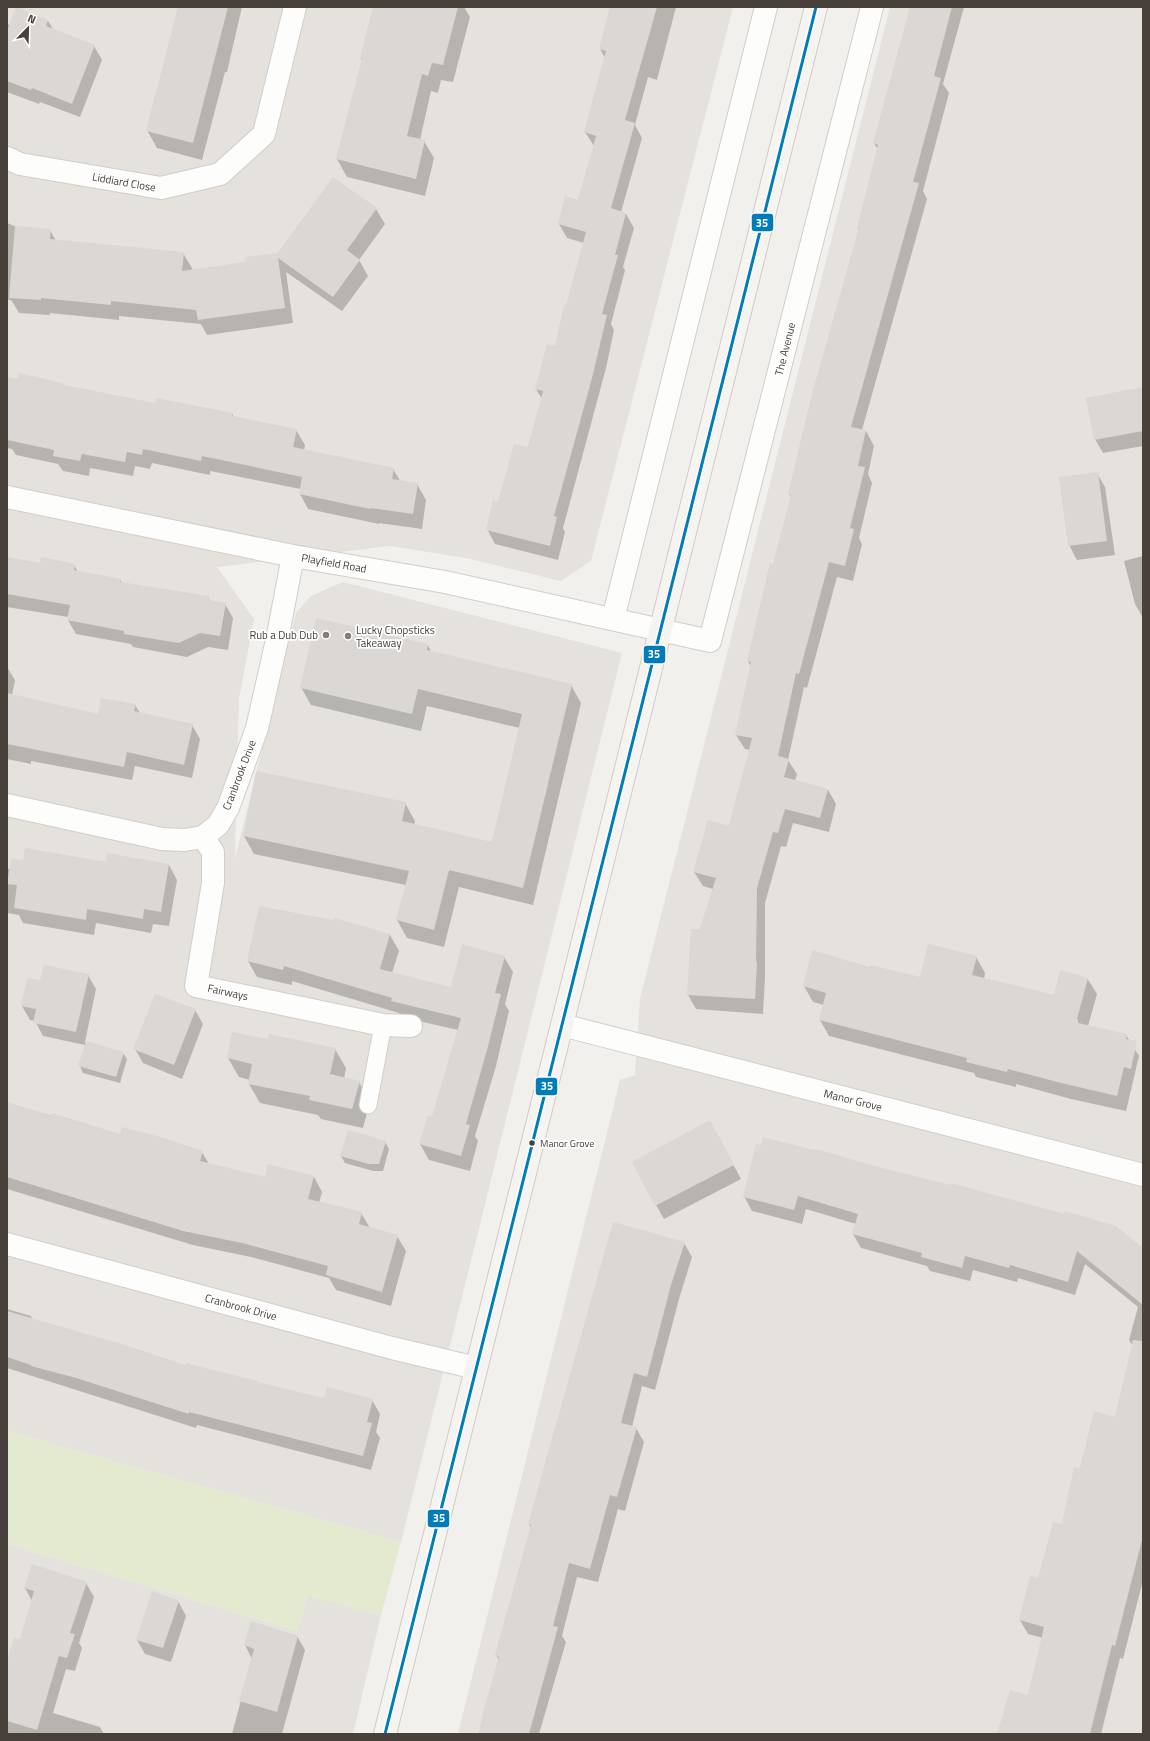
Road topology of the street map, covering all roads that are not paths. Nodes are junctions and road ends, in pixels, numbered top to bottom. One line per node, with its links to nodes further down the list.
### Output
1 (294, 7): 5 (street, Liddiard Close)
2 (766, 7): 8 (street)
3 (816, 7): 9 (street)
4 (872, 7): 9 (street, The Avenue)
5 (7, 158)
6 (7, 497): 7 (street, Playfield Road)
7 (293, 556): 8 (street, Playfield Road); 11 (street, Cranbrook Drive)
8 (612, 619): 9 (street, Playfield Road)
9 (661, 632): 13 (street)
10 (7, 805): 11 (street)
11 (203, 837): 12 (street, Fairways)
12 (383, 1025): 14 (street, Fairways); 15 (lane)
13 (562, 1025): 16 (street, Manor Grove); 18 (street)
14 (411, 1026)
15 (368, 1105)
16 (1143, 1175)
17 (7, 1244): 18 (street, Cranbrook Drive)
18 (476, 1368): 19 (street)
19 (385, 1734)

